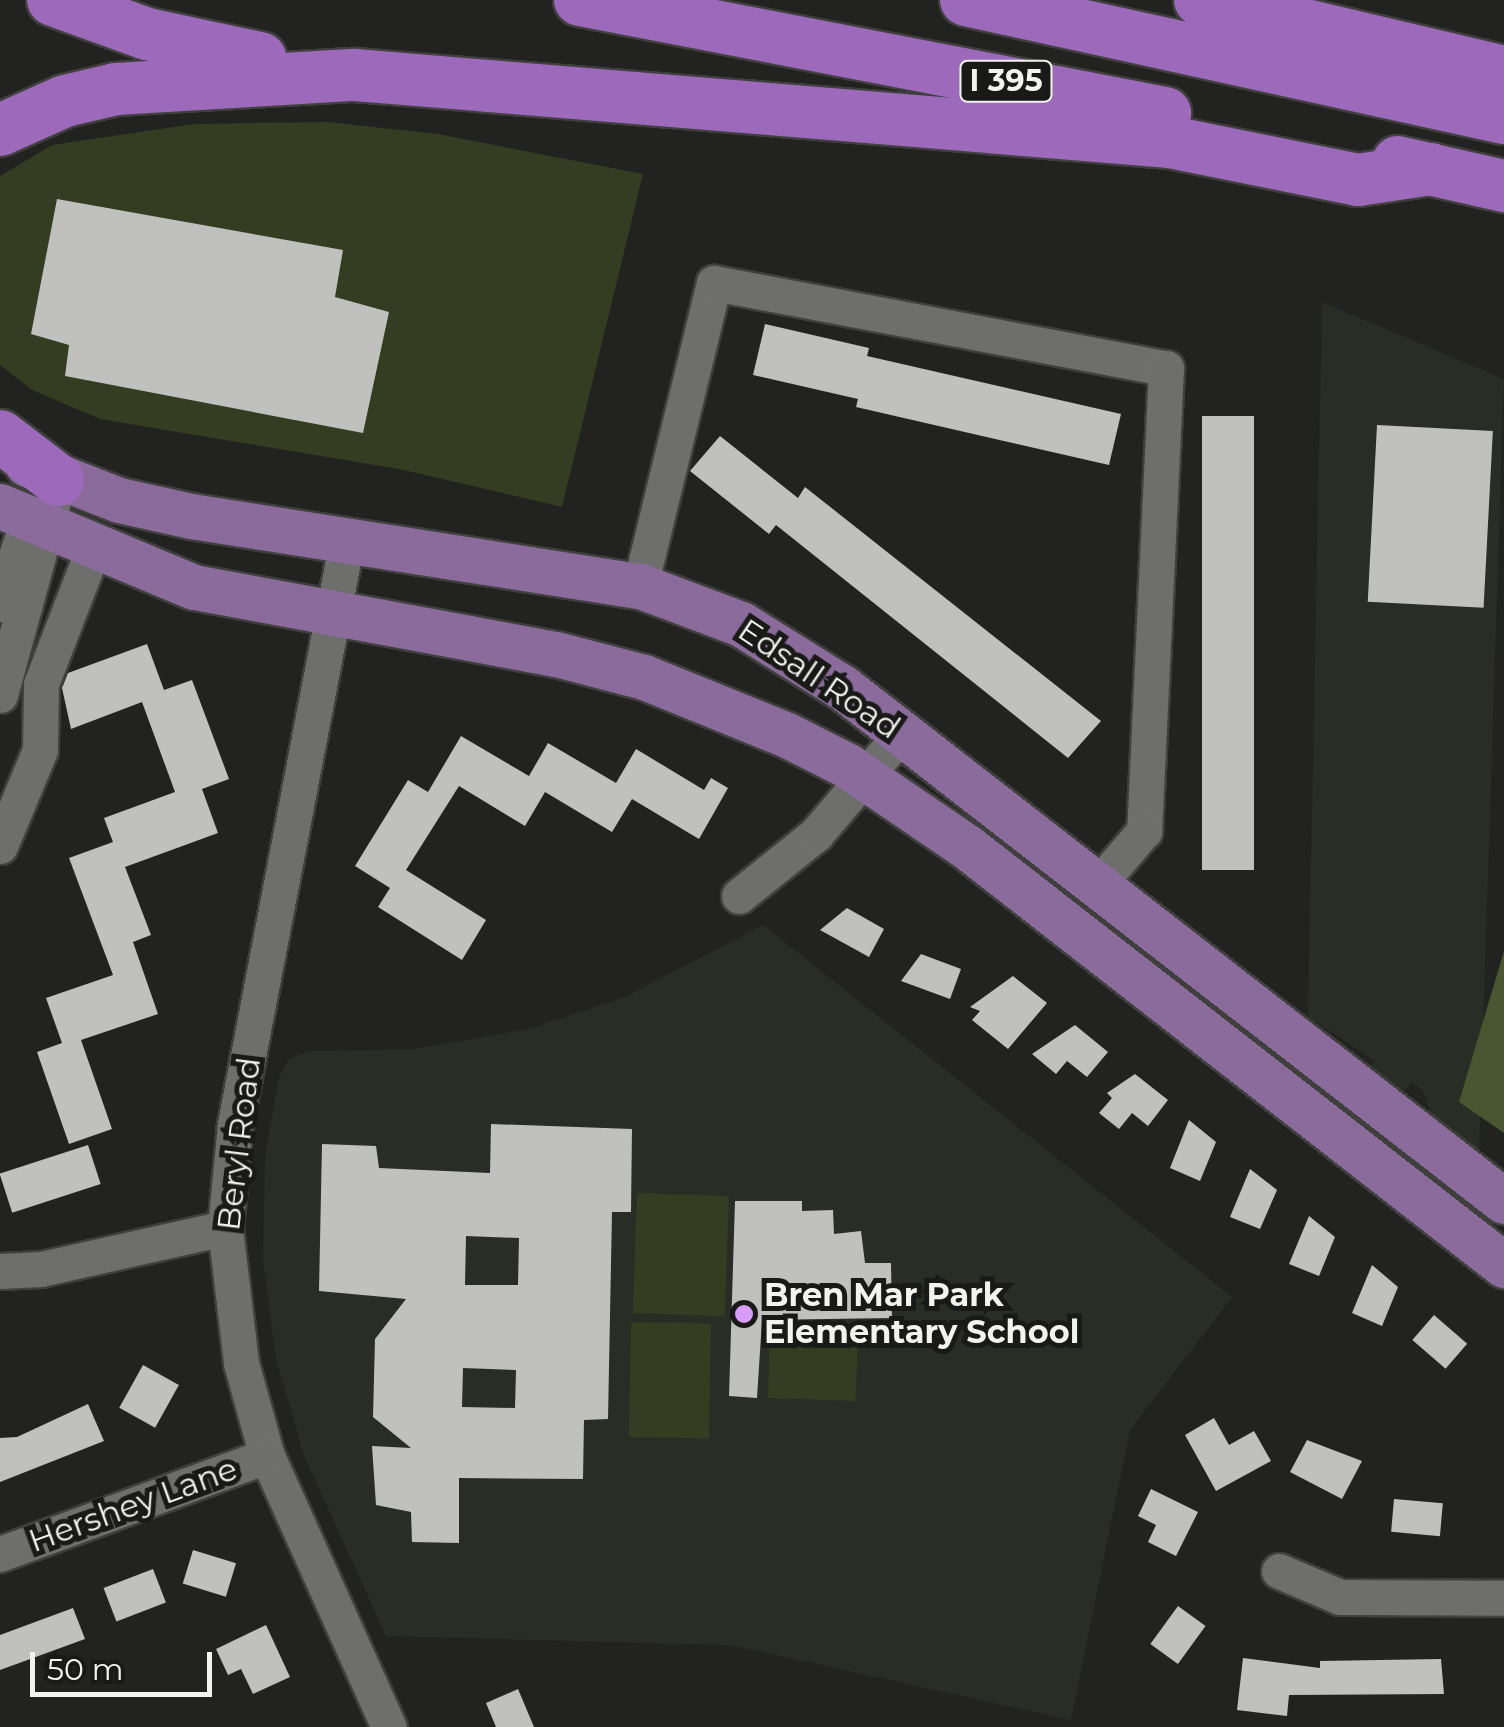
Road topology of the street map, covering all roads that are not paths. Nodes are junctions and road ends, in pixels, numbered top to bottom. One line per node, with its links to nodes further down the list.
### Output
1 (53, 0): 6 (highway)
2 (580, 0): 9 (highway, I 395)
3 (966, 0): 7 (highway)
4 (1200, 0): 5 (highway)
5 (1504, 72)
6 (354, 75): 8 (highway); 9 (highway)
7 (1504, 118)
8 (0, 130)
9 (1431, 170): 10 (highway, I 395)
10 (1504, 186)
11 (0, 436): 13 (highway)
12 (0, 451): 13 (main road, Edsall Road)
13 (33, 508): 14 (main road, Edsall Road); 15 (main road, Edsall Road); 17 (street); 19 (street)
14 (347, 540): 16 (main road, Edsall Road); 18 (street, Beryl Road)
15 (93, 549): 18 (main road, Edsall Road); 22 (street)
16 (640, 586): 20 (main road, Edsall Road); 23 (street)
17 (0, 604)
18 (331, 617): 21 (main road, Edsall Road); 28 (street, Beryl Road)
19 (0, 696)
20 (901, 734): 21 (street); 23 (main road, Edsall Road)
21 (867, 780): 24 (street); 26 (main road, Edsall Road)
22 (0, 846)
23 (1096, 888): 25 (main road, Edsall Road)
24 (739, 896)
25 (1378, 1106): 26 (street); 27 (main road, Edsall Road)
26 (1347, 1144): 29 (main road, Edsall Road)
27 (1504, 1201)
28 (226, 1228): 30 (street); 31 (street, Beryl Road)
29 (1501, 1264)
30 (0, 1270)
31 (267, 1456): 32 (street, Hershey Lane); 35 (street, Beryl Road)
32 (0, 1554)
33 (1279, 1571): 34 (street)
34 (1504, 1598)
35 (390, 1727)

